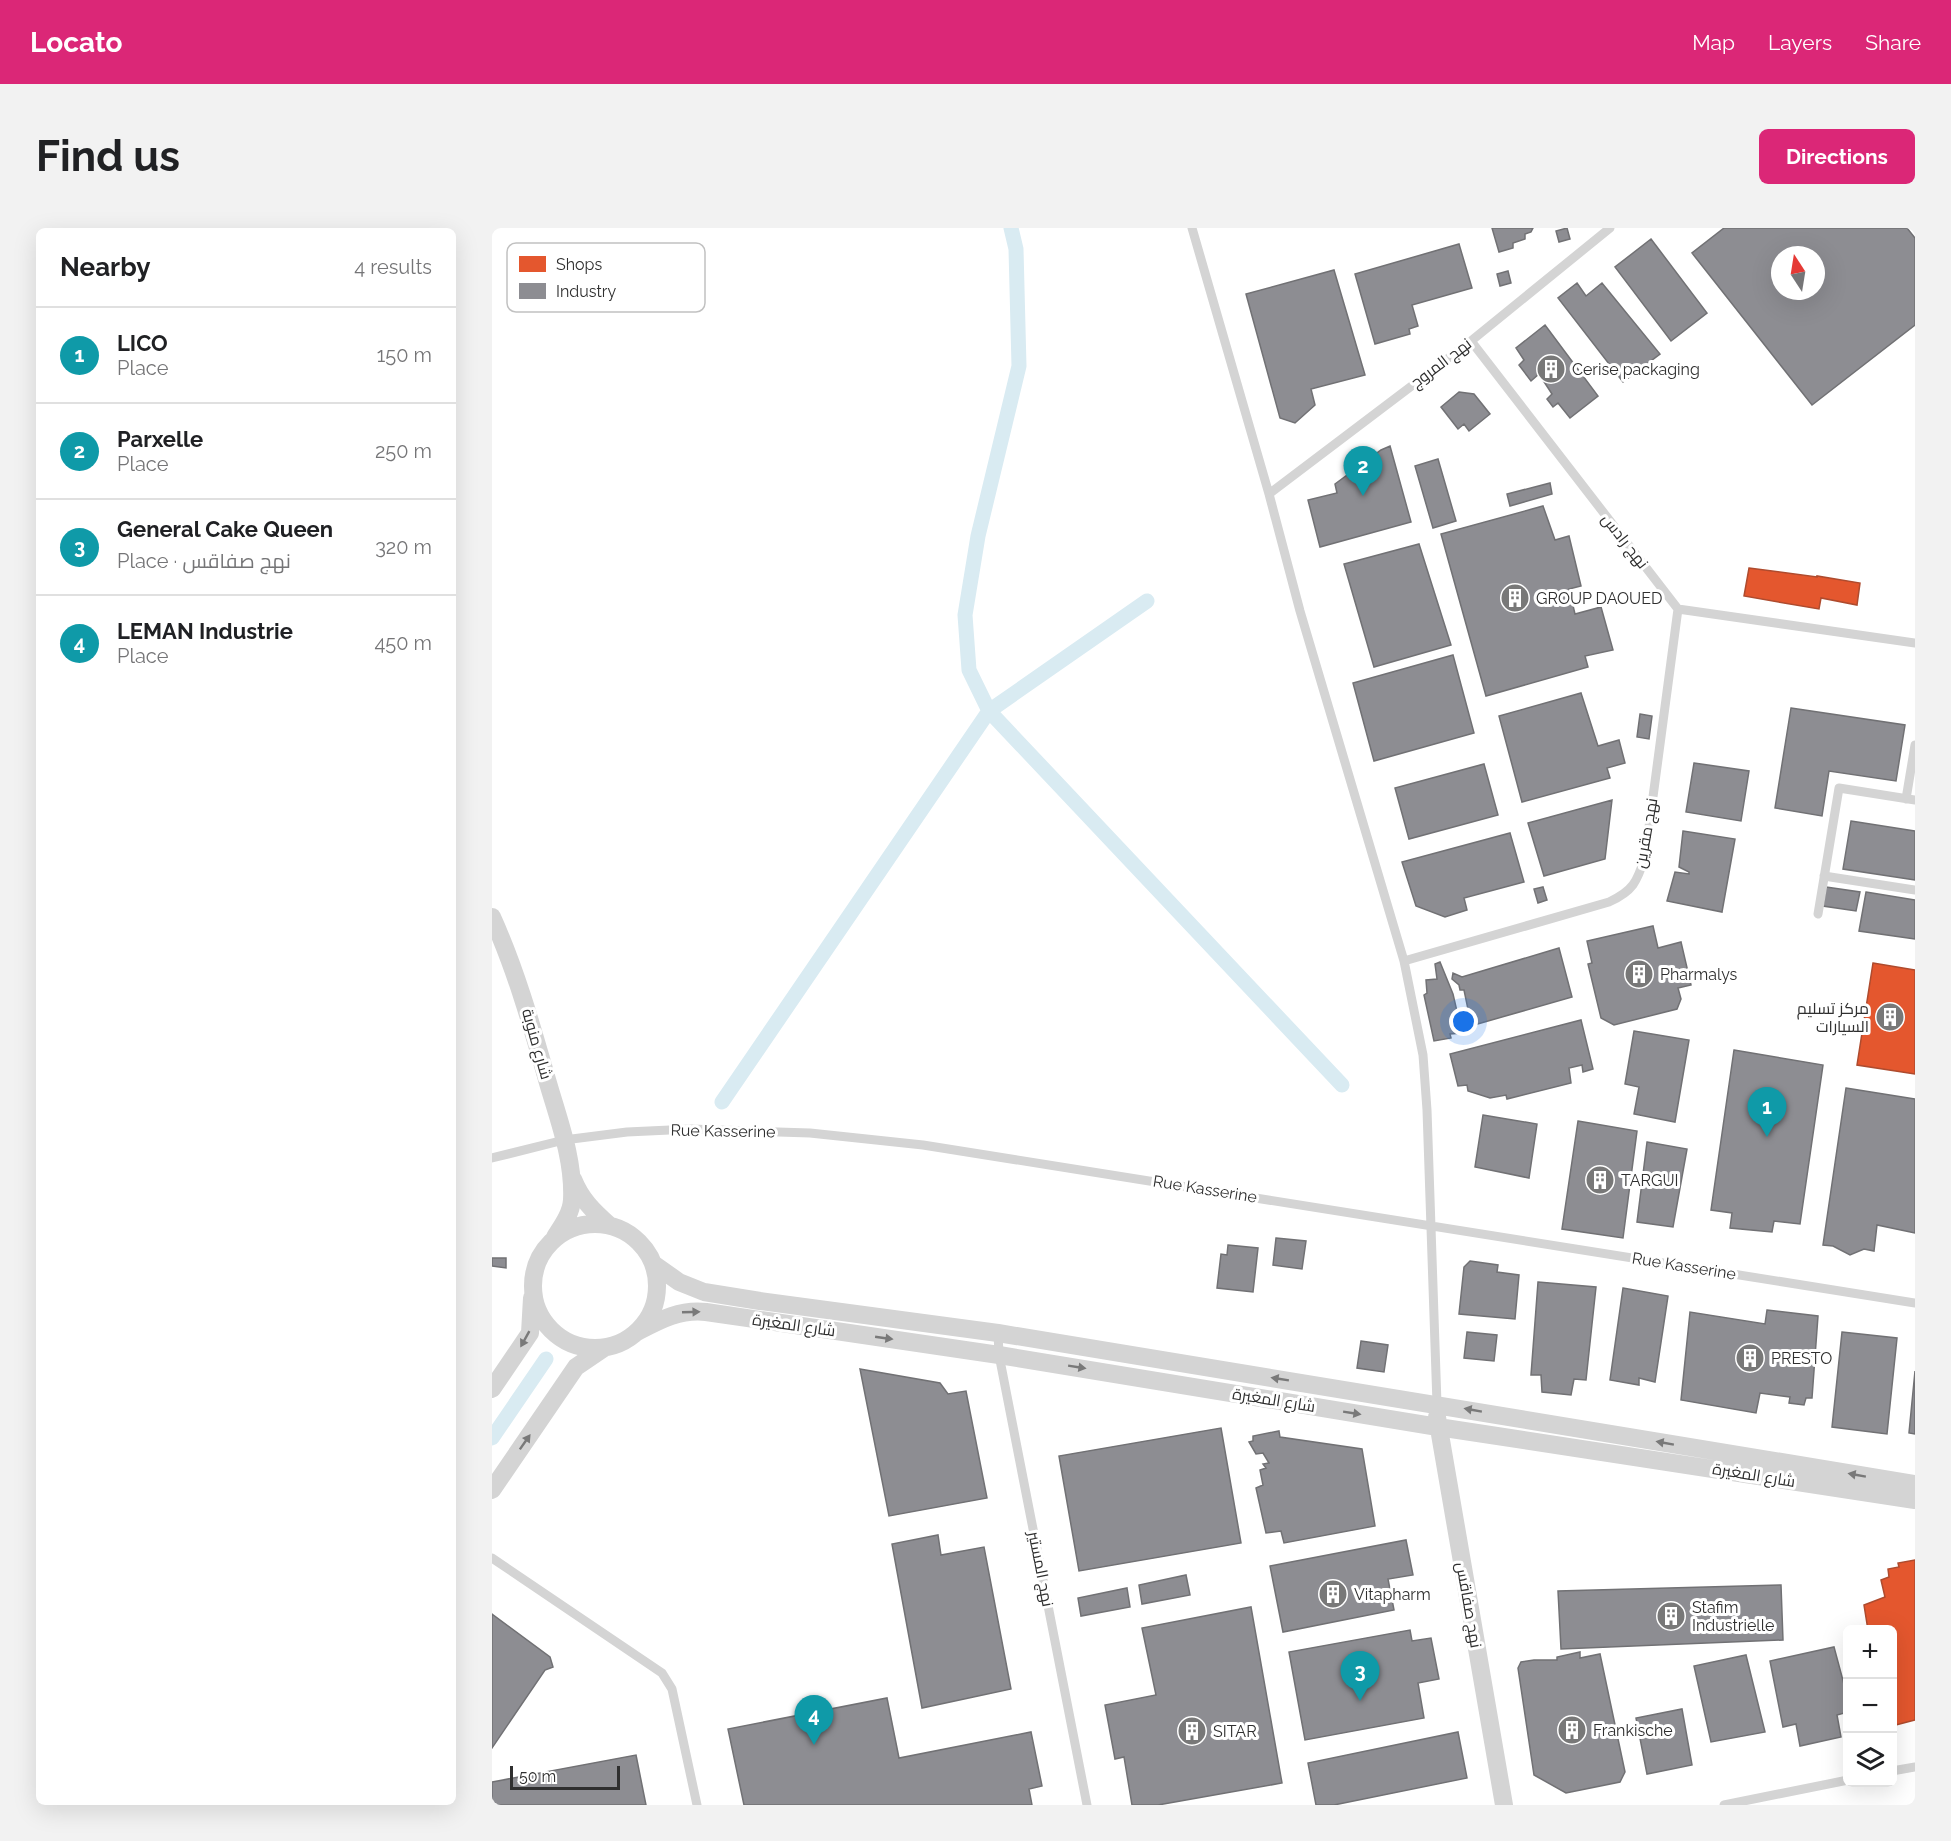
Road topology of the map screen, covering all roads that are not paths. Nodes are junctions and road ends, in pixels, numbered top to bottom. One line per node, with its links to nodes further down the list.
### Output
1 (1192, 228): 4 (lane)
2 (1610, 228): 3 (lane, نهج المروج)
3 (1471, 341): 4 (lane, نهج المروج); 5 (lane, نهج رادس)
4 (1269, 494): 13 (lane)
5 (1678, 609): 6 (lane); 13 (lane, نهج مقرين)
6 (1915, 643)
7 (1915, 745): 8 (lane)
8 (1911, 800): 9 (lane)
9 (1824, 876): 10 (lane); 11 (lane)
10 (1915, 890)
11 (1818, 914)
12 (492, 917): 14 (street, شارع منوبة)
13 (1404, 961): 17 (lane)
14 (564, 1140): 15 (lane, Rue Kasserine); 16 (street, شارع منوبة); 17 (lane, Rue Kasserine)
15 (492, 1158)
16 (571, 1174): 18 (street); 19 (street)
17 (1430, 1224): 22 (lane, Rue Kasserine); 28 (lane)
18 (609, 1225): 19 (street); 20 (street)
19 (554, 1240): 21 (street)
20 (655, 1265): 23 (street); 24 (street, شارع المغيرة)
21 (533, 1282): 25 (street); 27 (street, one-way to 27)
22 (1915, 1303)
23 (637, 1332): 25 (street); 26 (street, شارع المغيرة, one-way to 26)
24 (998, 1333): 26 (lane, نهج المستير); 28 (street, شارع المغيرة, one-way to 24)
25 (604, 1348): 31 (street, one-way to 25)
26 (999, 1354): 29 (street, شارع المغيرة, one-way to 29); 38 (lane, نهج المستير)
27 (492, 1389)
28 (1437, 1404): 29 (street, نهج صفاقس); 30 (street, شارع المغيرة, one-way to 28)
29 (1438, 1427): 32 (street, شارع المغيرة); 39 (street, نهج صفاقس)
30 (1915, 1484)
31 (492, 1490)
32 (1915, 1500)
33 (492, 1558): 37 (lane)
34 (1915, 1767): 35 (lane)
35 (1897, 1770)
36 (1843, 1781): 40 (lane)
37 (697, 1805)
38 (1087, 1805)
39 (1504, 1805)
40 (1724, 1805)

